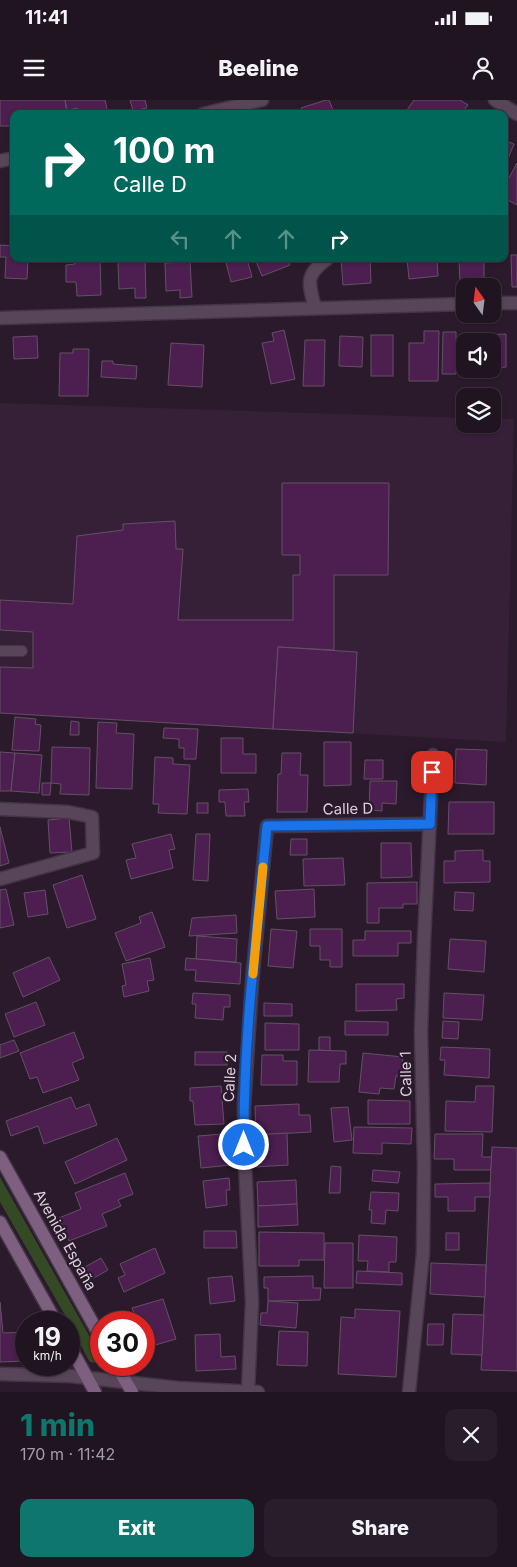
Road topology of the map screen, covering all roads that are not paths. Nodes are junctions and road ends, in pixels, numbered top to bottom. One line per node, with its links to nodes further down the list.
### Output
1 (262, 100): 3 (street)
2 (495, 100): 4 (street)
3 (220, 110)
4 (517, 114)
5 (323, 262): 9 (street)
6 (501, 303): 7 (street)
7 (517, 303)
8 (456, 304): 9 (street)
9 (314, 308): 10 (street)
10 (0, 318)
11 (0, 651): 12 (lane)
12 (22, 651)
13 (433, 755): 15 (street, Calle 1)
14 (0, 809): 17 (street)
15 (430, 824): 16 (street, Calle D); 30 (street, Calle 1)
16 (267, 826): 28 (street, Calle 2)
17 (0, 880)
18 (0, 1157): 21 (main road, Avenida España)
19 (0, 1222): 20 (main road)
20 (50, 1311)
21 (90, 1318)
22 (80, 1365): 25 (main road)
23 (0, 1374): 25 (street)
24 (122, 1376): 26 (main road)
25 (87, 1378): 26 (street); 27 (main road)
26 (129, 1387): 28 (street)
27 (95, 1392)
28 (248, 1392): 29 (street)
29 (258, 1392)
30 (409, 1392)

